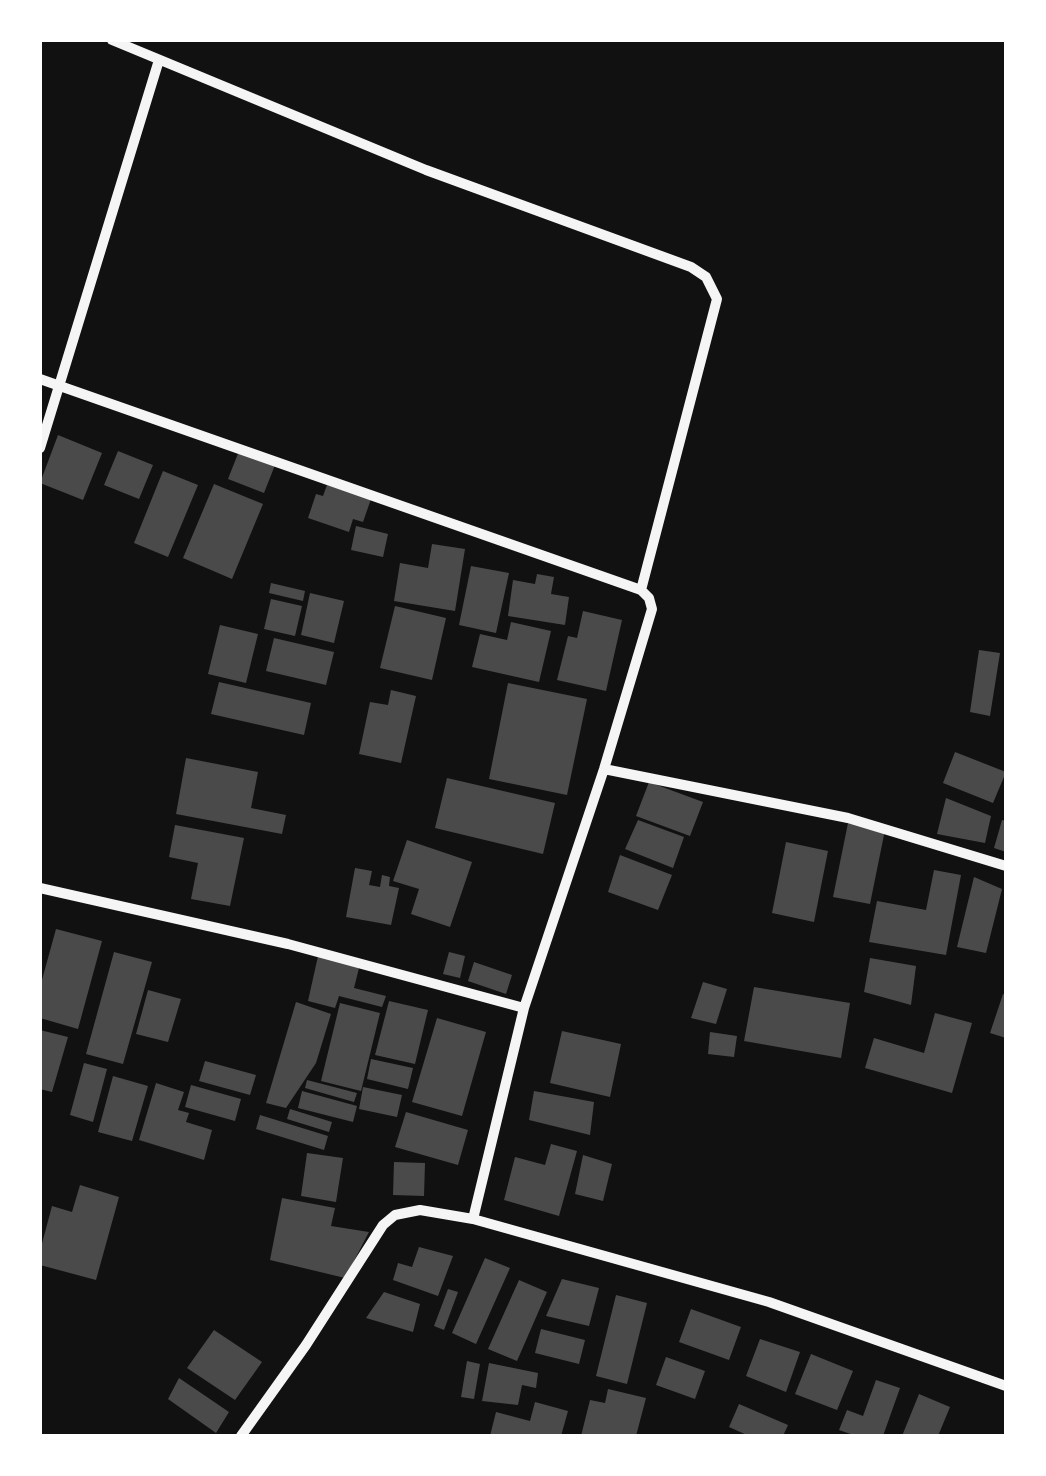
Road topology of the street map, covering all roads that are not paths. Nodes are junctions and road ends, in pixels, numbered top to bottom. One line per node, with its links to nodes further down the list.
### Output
1 (112, 40): 2 (street)
2 (159, 60): 4 (street); 6 (street)
3 (40, 379): 4 (street)
4 (59, 387): 5 (street); 6 (street)
5 (40, 448)
6 (641, 590): 7 (street)
7 (604, 769): 8 (street); 10 (street)
8 (1006, 866)
9 (40, 888): 10 (street)
10 (524, 1008): 11 (street)
11 (473, 1219): 12 (street); 13 (street)
12 (1006, 1386)
13 (241, 1436)

